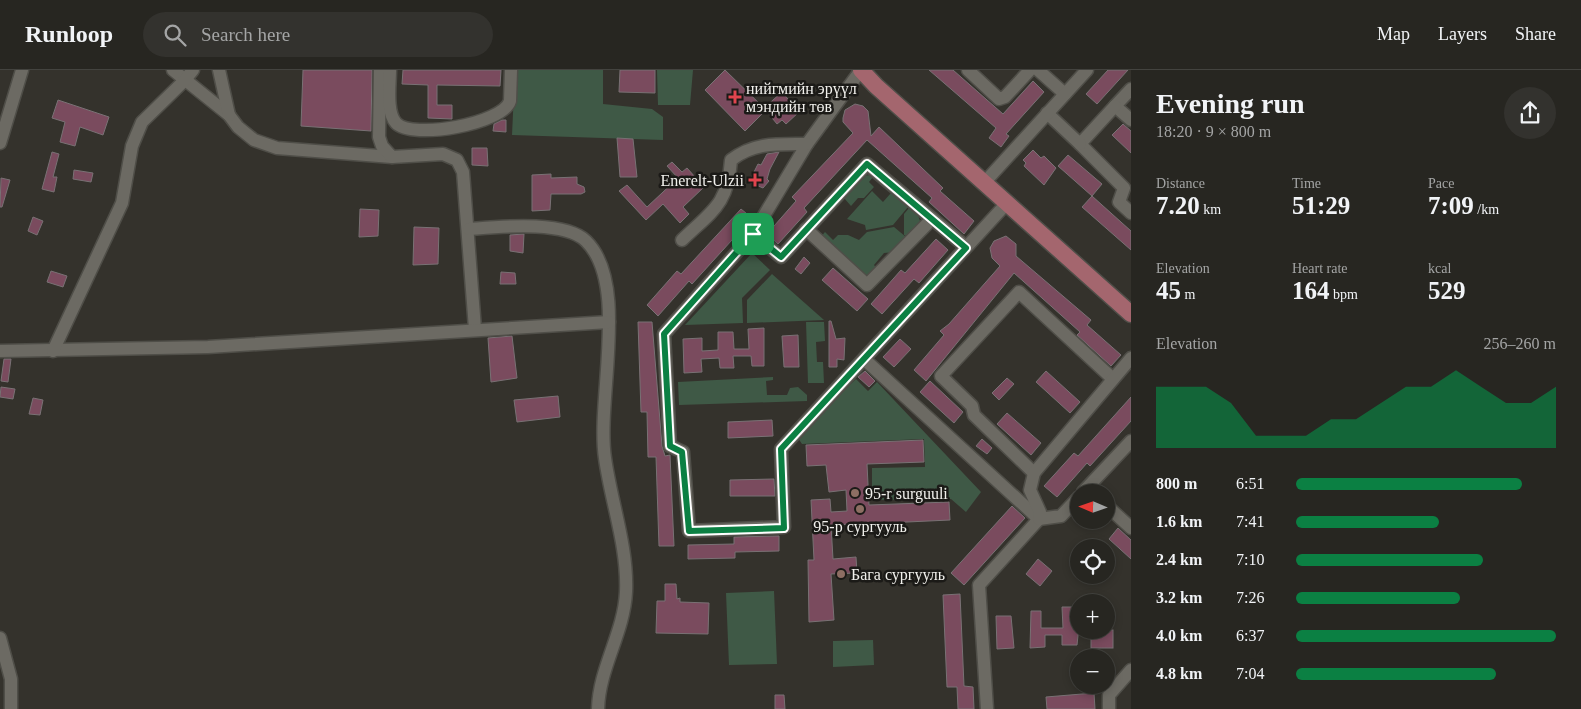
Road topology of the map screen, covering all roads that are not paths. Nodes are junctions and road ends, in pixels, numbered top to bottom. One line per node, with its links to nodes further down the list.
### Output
1 (22, 70): 20 (street)
2 (173, 70): 13 (street)
3 (193, 70): 13 (street)
4 (219, 70): 18 (street)
5 (380, 70): 23 (street)
6 (390, 70): 7 (street)
7 (511, 70)
8 (861, 70): 21 (street); 24 (main road)
9 (968, 70): 10 (street)
10 (1030, 70)
11 (1038, 70): 15 (street)
12 (1087, 70): 15 (street)
13 (184, 81): 18 (street); 37 (street)
14 (1131, 89): 16 (street)
15 (1065, 94): 17 (street)
16 (1115, 106): 19 (street); 22 (street)
17 (1047, 113): 22 (street); 24 (street)
18 (229, 115): 23 (street)
19 (1131, 120)
20 (0, 144)
21 (807, 144): 30 (street); 31 (street)
22 (1080, 144): 26 (street)
23 (392, 157): 28 (street)
24 (984, 183): 25 (main road)
25 (1007, 203): 32 (street); 33 (main road)
26 (1131, 213)
27 (932, 219): 29 (street); 29 (street); 32 (street)
28 (469, 230): 34 (street); 35 (street)
29 (806, 230): 30 (street)
30 (753, 234): 39 (street)
31 (682, 240)
32 (966, 248): 39 (street)
33 (1131, 314)
34 (609, 322): 35 (street); 51 (street)
35 (475, 329): 37 (street)
36 (0, 351): 37 (street)
37 (53, 351)
38 (1131, 358): 40 (street)
39 (864, 359): 46 (street)
40 (1113, 379): 42 (street); 42 (street)
41 (1131, 441): 43 (street)
42 (1034, 473): 46 (street)
43 (1093, 484)
44 (1070, 507): 46 (street)
45 (1115, 513): 47 (street)
46 (1039, 519): 52 (street)
47 (1131, 528)
48 (0, 638): 50 (street)
49 (1131, 670): 53 (street)
50 (11, 709)
51 (598, 709)
52 (987, 709)
53 (1109, 709)

